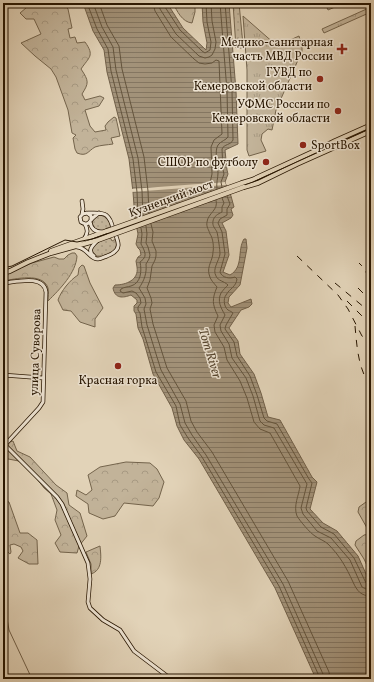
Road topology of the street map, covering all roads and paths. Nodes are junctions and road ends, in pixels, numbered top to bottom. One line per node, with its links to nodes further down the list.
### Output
1 (371, 125): 3 (main road)
2 (371, 131): 3 (main road)
3 (243, 185): 9 (main road, Кузнецкий мост, bridge)
4 (87, 213): 5 (main road); 6 (main road); 6 (main road); 7 (main road)
5 (99, 213): 7 (main road); 13 (main road)
6 (82, 214): 8 (main road)
7 (90, 221): 8 (main road); 9 (main road)
8 (85, 224): 10 (main road)
9 (108, 233): 10 (main road); 11 (main road)
10 (83, 240): 14 (main road)
11 (98, 240): 12 (main road); 13 (main road)
12 (74, 247): 13 (main road); 14 (main road)
13 (107, 256)
14 (3, 272)
15 (3, 283): 17 (main road, улица Суворова)
16 (3, 375): 17 (main road)
17 (43, 378): 18 (main road, улица Суворова)
18 (4, 445): 19 (main road)
19 (171, 679)

